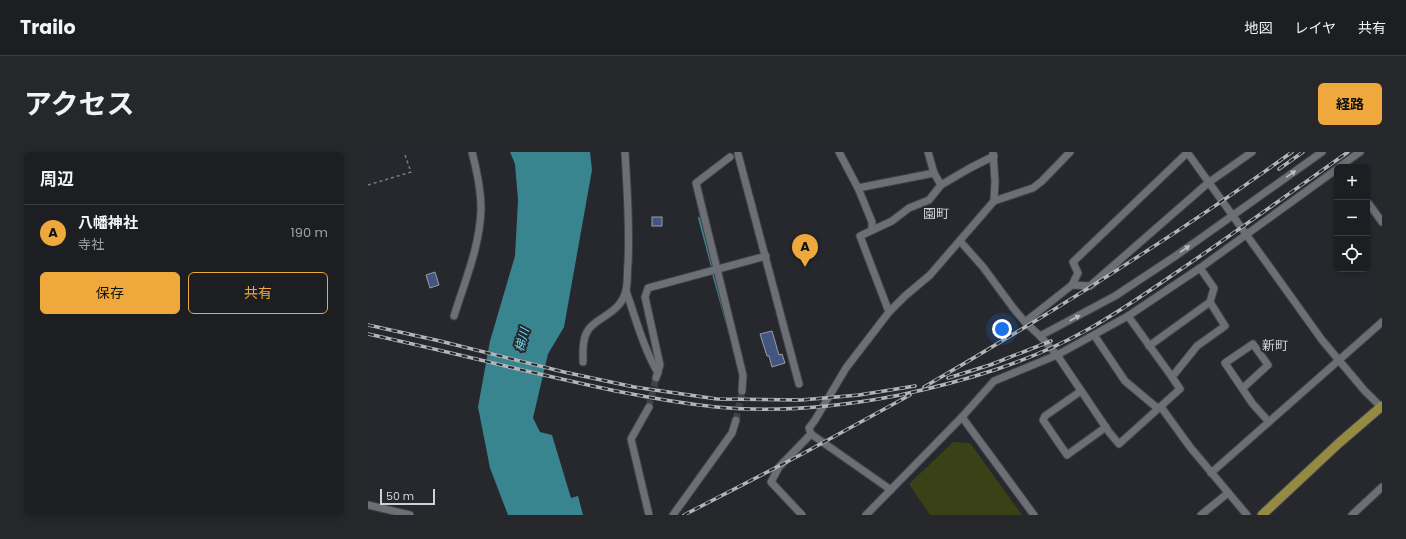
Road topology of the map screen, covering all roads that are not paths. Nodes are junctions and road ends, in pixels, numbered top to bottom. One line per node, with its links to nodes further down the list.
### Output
1 (472, 152): 33 (street)
2 (625, 152): 30 (street)
3 (839, 152): 18 (street)
4 (928, 152): 15 (street)
5 (1070, 152): 19 (street)
6 (1187, 152): 16 (street); 29 (street)
7 (1252, 152): 16 (street)
8 (1322, 152): 21 (street, one-way to 8)
9 (1360, 152): 13 (street)
10 (741, 153): 11 (street); 26 (street)
11 (728, 154): 28 (street)
12 (994, 154): 17 (street); 19 (street)
13 (1344, 164)
14 (1334, 171): 24 (street)
15 (934, 174): 17 (street); 18 (street)
16 (1208, 183): 21 (street); 29 (street)
17 (941, 185): 23 (street)
18 (858, 188): 23 (street)
19 (994, 201): 25 (street)
20 (1370, 205): 22 (street)
21 (1232, 216): 24 (street); 38 (street, one-way to 21)
22 (1382, 222)
23 (872, 230): 32 (street)
24 (1245, 234): 27 (street); 41 (street)
25 (960, 241): 32 (street); 35 (street)
26 (766, 256): 28 (street); 44 (street)
27 (1200, 268): 31 (street); 34 (street)
28 (718, 269): 30 (street); 46 (street)
29 (1072, 285): 35 (street)
30 (626, 291): 42 (street)
31 (1210, 302): 39 (street); 43 (street)
32 (889, 312): 55 (street)
33 (454, 316)
34 (1128, 316): 37 (street); 39 (street)
35 (1025, 322): 38 (street)
36 (1382, 322): 41 (street)
37 (1094, 335): 40 (street); 50 (street)
38 (1040, 336): 40 (street)
39 (1149, 346): 43 (street)
40 (1057, 355): 47 (street); 51 (street)
41 (1339, 360): 48 (street); 53 (street)
42 (583, 362)
43 (1172, 377): 50 (street)
44 (799, 384)
45 (1243, 388): 45 (street); 53 (street)
46 (742, 391)
47 (1081, 391): 54 (street); 54 (street)
48 (1381, 406): 69 (main road)
49 (649, 407): 62 (street)
50 (1161, 407): 54 (street); 56 (street)
51 (962, 417): 58 (street); 66 (street)
52 (736, 420): 63 (street)
53 (1269, 422): 56 (street)
54 (1106, 427)
55 (810, 434): 58 (street); 64 (street)
56 (1211, 473): 59 (street)
57 (1382, 487): 70 (street)
58 (891, 490): 65 (street)
59 (1228, 493): 67 (street); 68 (street)
60 (368, 505): 61 (street)
61 (410, 515)
62 (649, 515)
63 (673, 515)
64 (802, 515)
65 (866, 515)
66 (1034, 515)
67 (1201, 515)
68 (1248, 515)
69 (1262, 515)
70 (1352, 515)

